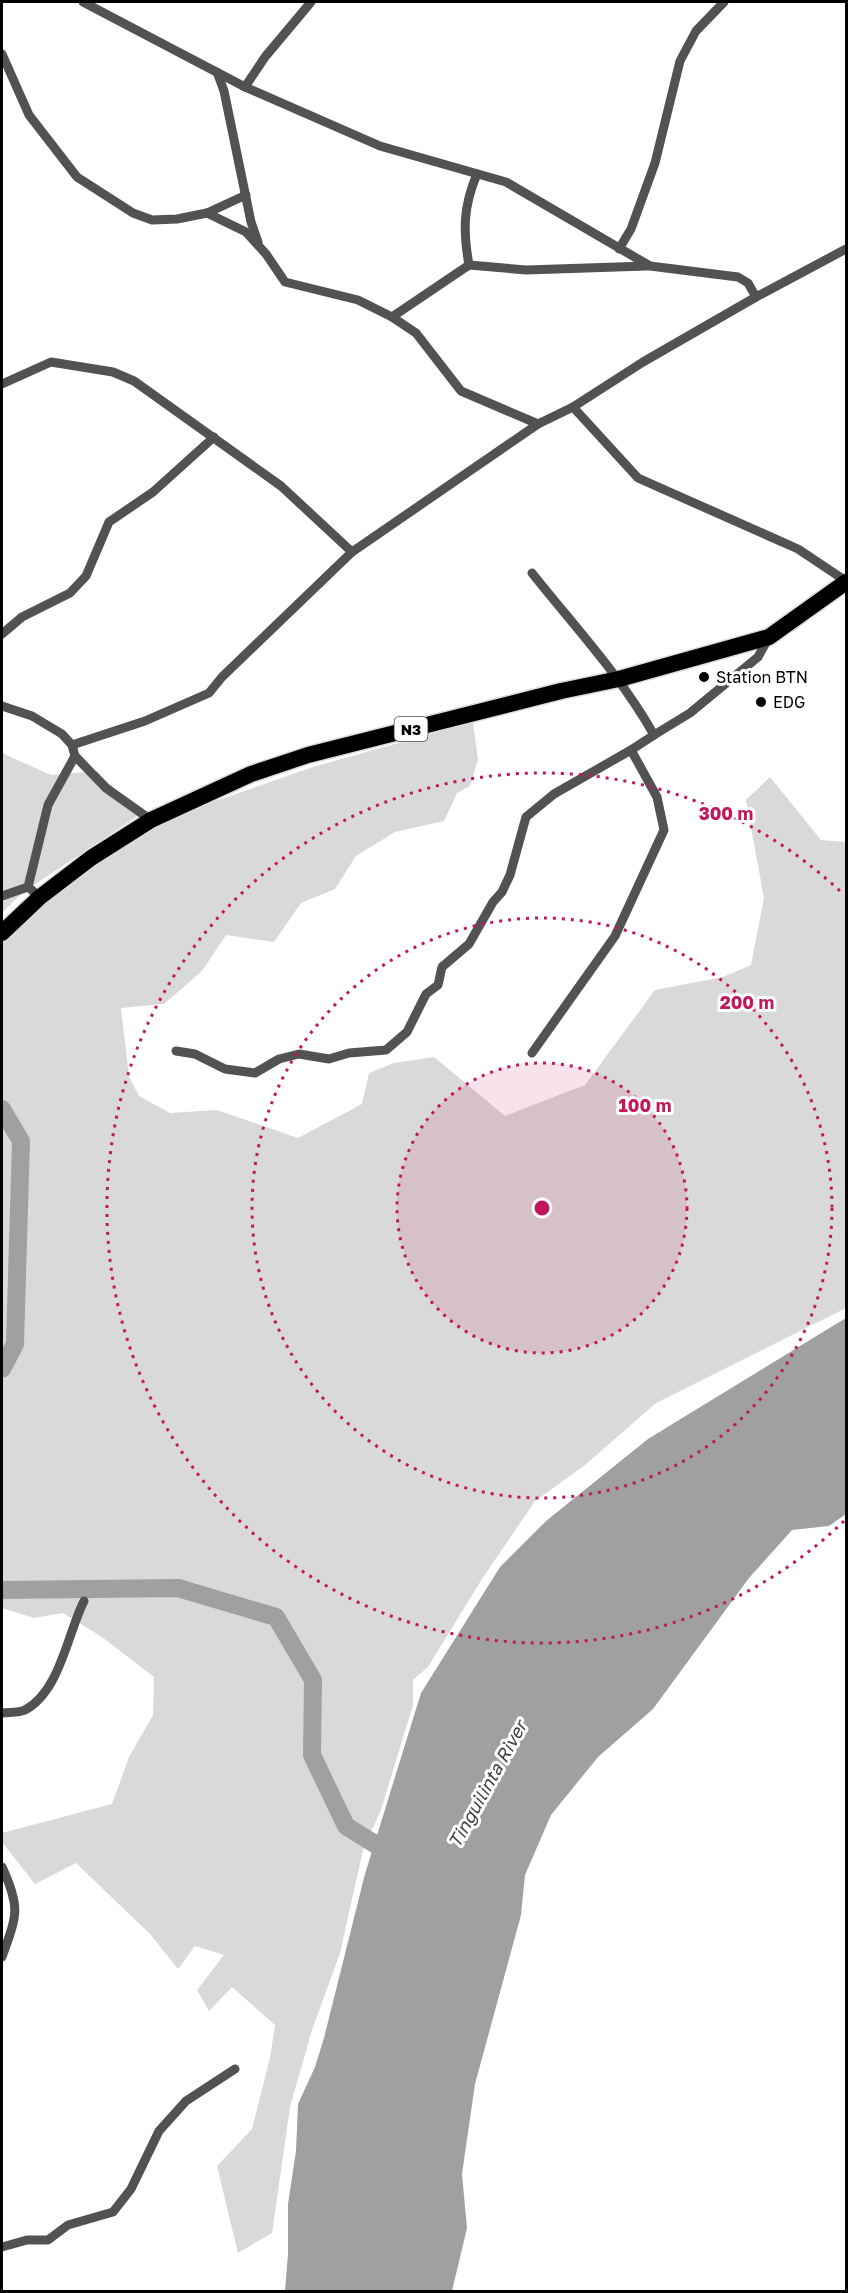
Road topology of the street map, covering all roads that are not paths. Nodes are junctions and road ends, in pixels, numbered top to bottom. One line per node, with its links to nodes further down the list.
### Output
1 (83, 2): 5 (street)
2 (311, 2): 6 (street)
3 (724, 2): 11 (street)
4 (2, 54): 9 (street)
5 (217, 72): 6 (street); 8 (street)
6 (245, 87): 7 (street)
7 (477, 174): 11 (street); 13 (street)
8 (246, 195): 9 (street); 10 (street)
9 (207, 213): 10 (street)
10 (260, 247): 16 (street)
11 (619, 249): 14 (street)
12 (846, 249): 15 (street)
13 (469, 265): 14 (street); 16 (street)
14 (650, 266): 15 (street)
15 (756, 297): 18 (street)
16 (392, 317): 19 (street)
17 (2, 384): 20 (street)
18 (573, 407): 19 (street); 23 (street)
19 (538, 424): 21 (street)
20 (214, 438): 21 (street); 25 (street)
21 (352, 552): 30 (street)
22 (532, 573): 27 (street)
23 (846, 582): 26 (highway, N3)
24 (2, 627): 25 (street)
25 (2, 634)
26 (769, 637): 27 (highway, N3); 29 (street)
27 (619, 679): 29 (street); 33 (highway, N3)
28 (2, 706): 30 (street)
29 (654, 735): 31 (street)
30 (72, 745): 32 (street)
31 (631, 750): 37 (street); 38 (street)
32 (75, 756): 33 (street); 34 (street)
33 (151, 820): 34 (highway, N3)
34 (34, 892): 35 (street); 36 (highway, N3)
35 (2, 896)
36 (2, 933)
37 (176, 1051)
38 (532, 1053)
39 (84, 1601): 40 (street)
40 (2, 1713)
41 (2, 1867): 42 (street)
42 (2, 1957)
43 (235, 2069): 44 (street)
44 (2, 2247)

